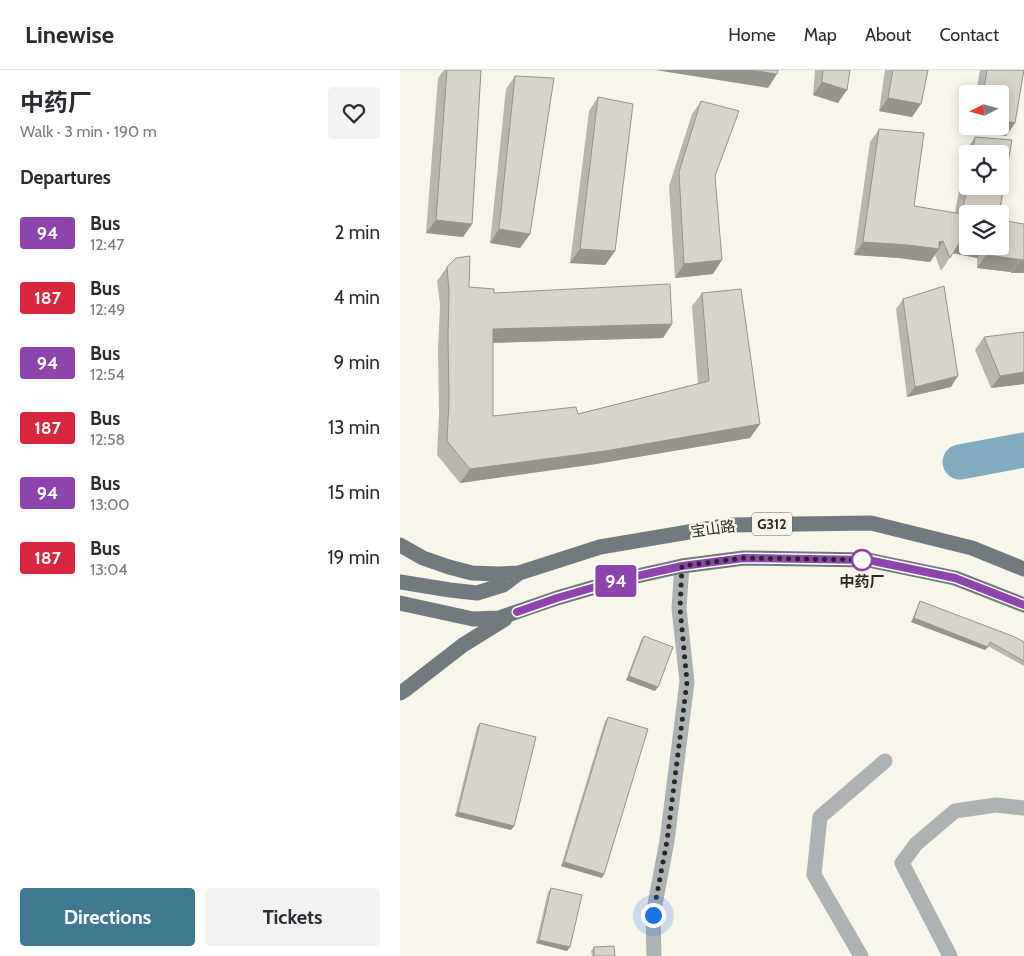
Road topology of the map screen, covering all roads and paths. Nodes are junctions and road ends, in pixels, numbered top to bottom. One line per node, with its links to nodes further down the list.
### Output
1 (400, 545): 4 (main road)
2 (682, 566): 7 (main road); 8 (main road); 12 (street)
3 (1024, 569): 4 (main road, 宝山路 / G312)
4 (519, 573): 5 (main road)
5 (400, 582)
6 (400, 604): 8 (main road)
7 (1024, 605)
8 (517, 612): 9 (main road)
9 (400, 693)
10 (885, 761): 13 (street)
11 (1024, 808): 14 (street)
12 (654, 956)
13 (861, 956)
14 (950, 956)

